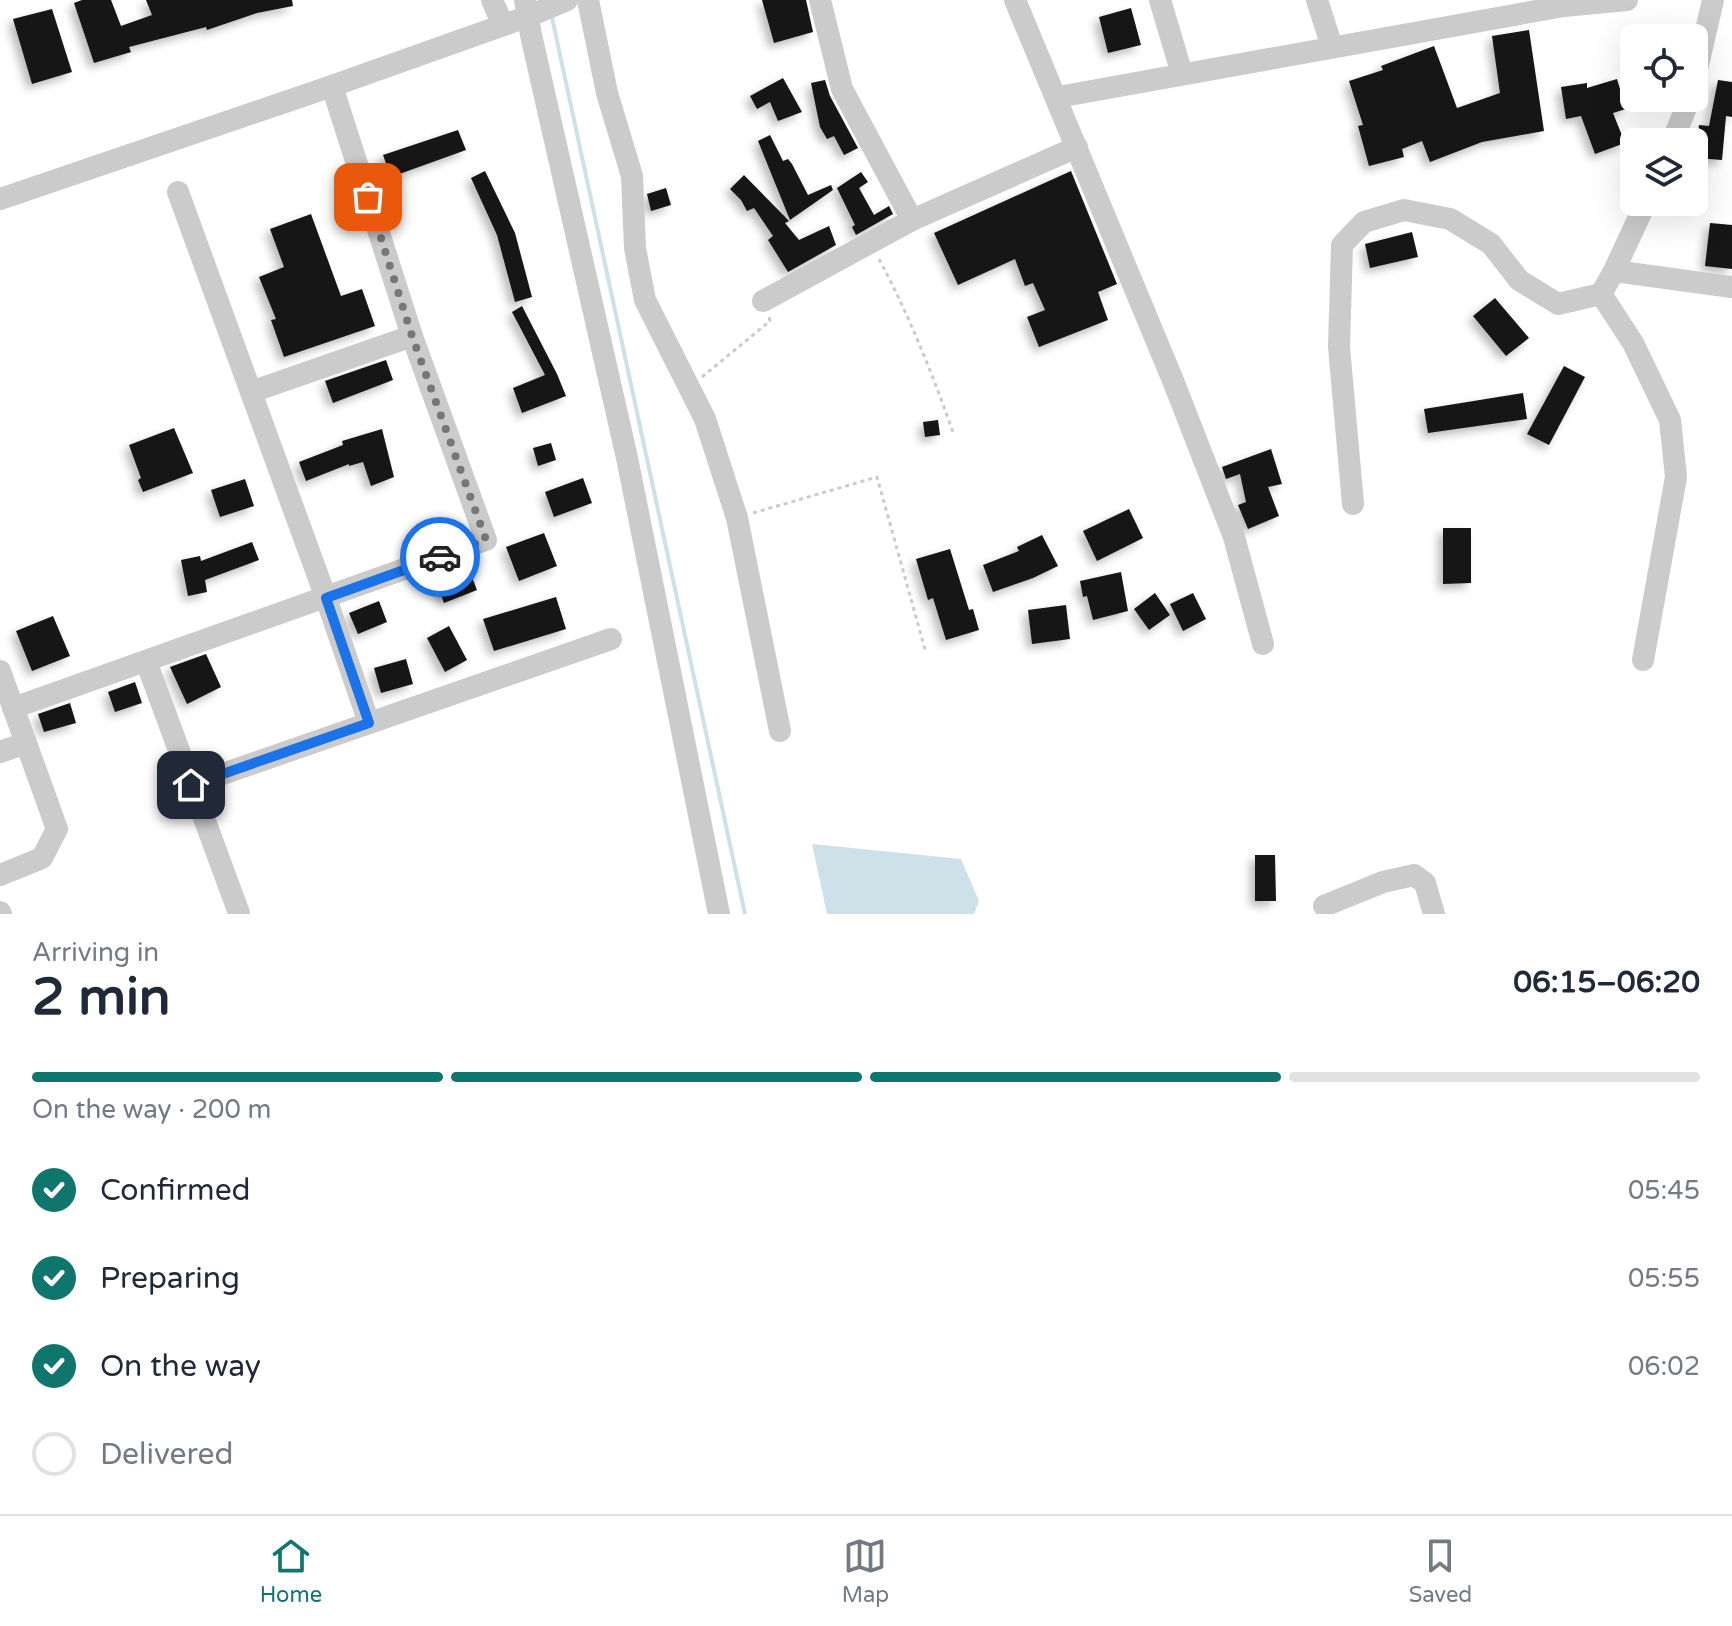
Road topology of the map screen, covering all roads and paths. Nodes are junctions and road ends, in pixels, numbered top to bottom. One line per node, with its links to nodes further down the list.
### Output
1 (492, 0): 12 (street)
2 (567, 0): 10 (street)
3 (588, 0): 28 (street)
4 (820, 0): 21 (street)
5 (1015, 0): 16 (street)
6 (1160, 0): 14 (street)
7 (1317, 0): 13 (street)
8 (1627, 0): 13 (street)
9 (1713, 0): 11 (street)
10 (527, 8): 12 (street); 49 (street)
11 (1707, 24)
12 (503, 25): 15 (street)
13 (1332, 47): 14 (street)
14 (1182, 74): 16 (street)
15 (332, 86): 19 (street); 27 (street)
16 (1058, 97): 17 (street)
17 (1077, 147): 21 (street); 35 (street)
18 (178, 192): 29 (street)
19 (0, 199)
20 (1640, 216): 23 (street)
21 (912, 220): 22 (street)
22 (870, 241): 26 (street); 30 (path)
23 (1614, 271): 24 (street); 25 (street)
24 (1732, 287)
25 (1601, 294): 31 (street); 37 (street)
26 (763, 301): 28 (path)
27 (412, 336): 29 (street); 33 (street)
28 (690, 388): 32 (street)
29 (251, 392): 33 (street)
30 (953, 432)
31 (1353, 504)
32 (737, 518): 36 (path); 42 (street)
33 (326, 598): 38 (street); 41 (street)
34 (611, 639): 41 (street)
35 (1263, 644)
36 (926, 653)
37 (1643, 660)
38 (146, 661): 40 (street); 45 (street)
39 (0, 671): 40 (street)
40 (13, 708): 43 (street)
41 (369, 723): 45 (street)
42 (780, 731)
43 (26, 743): 44 (street); 46 (street)
44 (0, 752)
45 (191, 785): 48 (street)
46 (0, 875)
47 (1324, 906): 50 (street)
48 (239, 913)
49 (719, 914)
50 (1434, 914)

